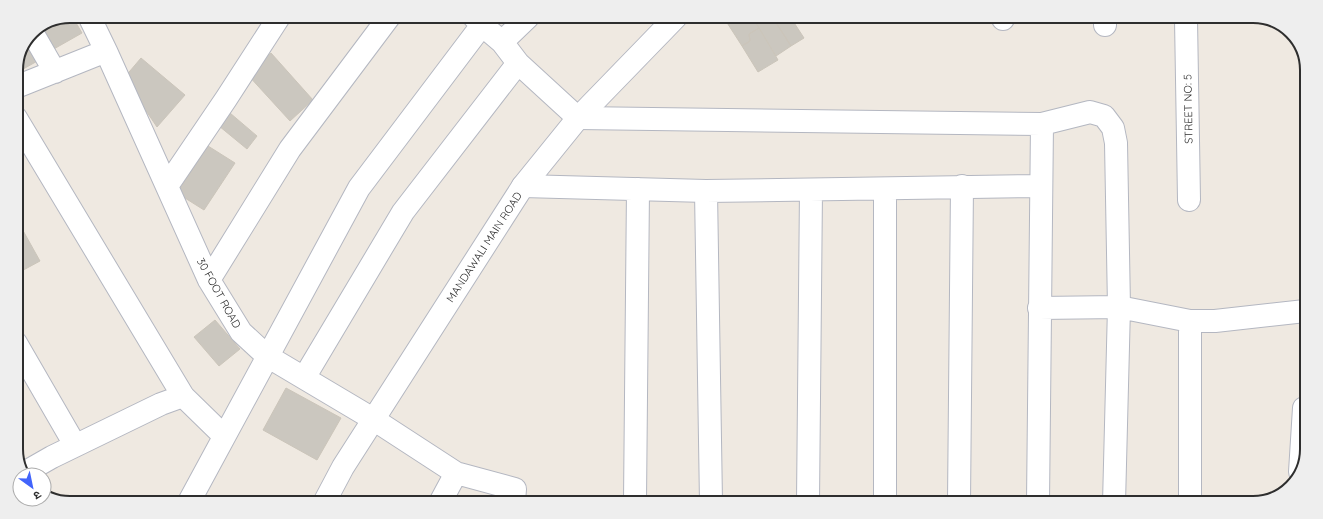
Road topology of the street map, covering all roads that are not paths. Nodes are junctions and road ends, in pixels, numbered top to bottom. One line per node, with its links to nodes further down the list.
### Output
1 (93, 23): 11 (street, 30 FOOT ROAD)
2 (275, 23): 18 (street)
3 (384, 23): 27 (street)
4 (477, 23): 33 (street)
5 (480, 23): 10 (street)
6 (522, 23): 10 (street)
7 (671, 23): 15 (street, MANDAWALI MAIN ROAD)
8 (1186, 23): 26 (street, STREET NO: 5)
9 (36, 38): 13 (street)
10 (502, 42): 12 (street)
11 (106, 51): 13 (street); 18 (street, 30 FOOT ROAD)
12 (518, 63): 15 (street); 34 (street)
13 (55, 72): 14 (street)
14 (23, 85)
15 (578, 118): 16 (street); 19 (street, MANDAWALI MAIN ROAD)
16 (1042, 124): 21 (street); 29 (street)
17 (23, 130): 35 (street)
18 (167, 186): 27 (street, 30 FOOT ROAD)
19 (524, 186): 22 (street); 36 (street, MANDAWALI MAIN ROAD)
20 (962, 186): 21 (street); 23 (street); 49 (street)
21 (1040, 186): 28 (street)
22 (638, 189): 25 (street); 45 (street)
23 (885, 189): 24 (street); 48 (street)
24 (811, 190): 25 (street); 47 (street)
25 (706, 191): 46 (street)
26 (1189, 200)
27 (209, 280): 33 (street, 30 FOOT ROAD)
28 (1039, 308): 29 (street); 50 (street)
29 (1119, 308): 31 (street); 51 (street)
30 (1300, 312): 31 (street)
31 (1190, 321): 52 (street)
32 (23, 355): 38 (street)
33 (267, 356): 34 (street, 30 FOOT ROAD); 37 (street)
34 (304, 378): 36 (street, 30 FOOT ROAD)
35 (183, 396): 37 (street); 38 (street)
36 (373, 419): 40 (street, 30 FOOT ROAD); 43 (street, MANDAWALI MAIN ROAD)
37 (224, 436): 42 (street)
38 (75, 445): 39 (street)
39 (34, 467)
40 (456, 473): 41 (street, 30 FOOT ROAD); 44 (street)
41 (514, 495)
42 (192, 496)
43 (328, 496)
44 (444, 496)
45 (635, 496)
46 (711, 496)
47 (808, 496)
48 (885, 496)
49 (959, 496)
50 (1038, 496)
51 (1114, 496)
52 (1190, 496)

